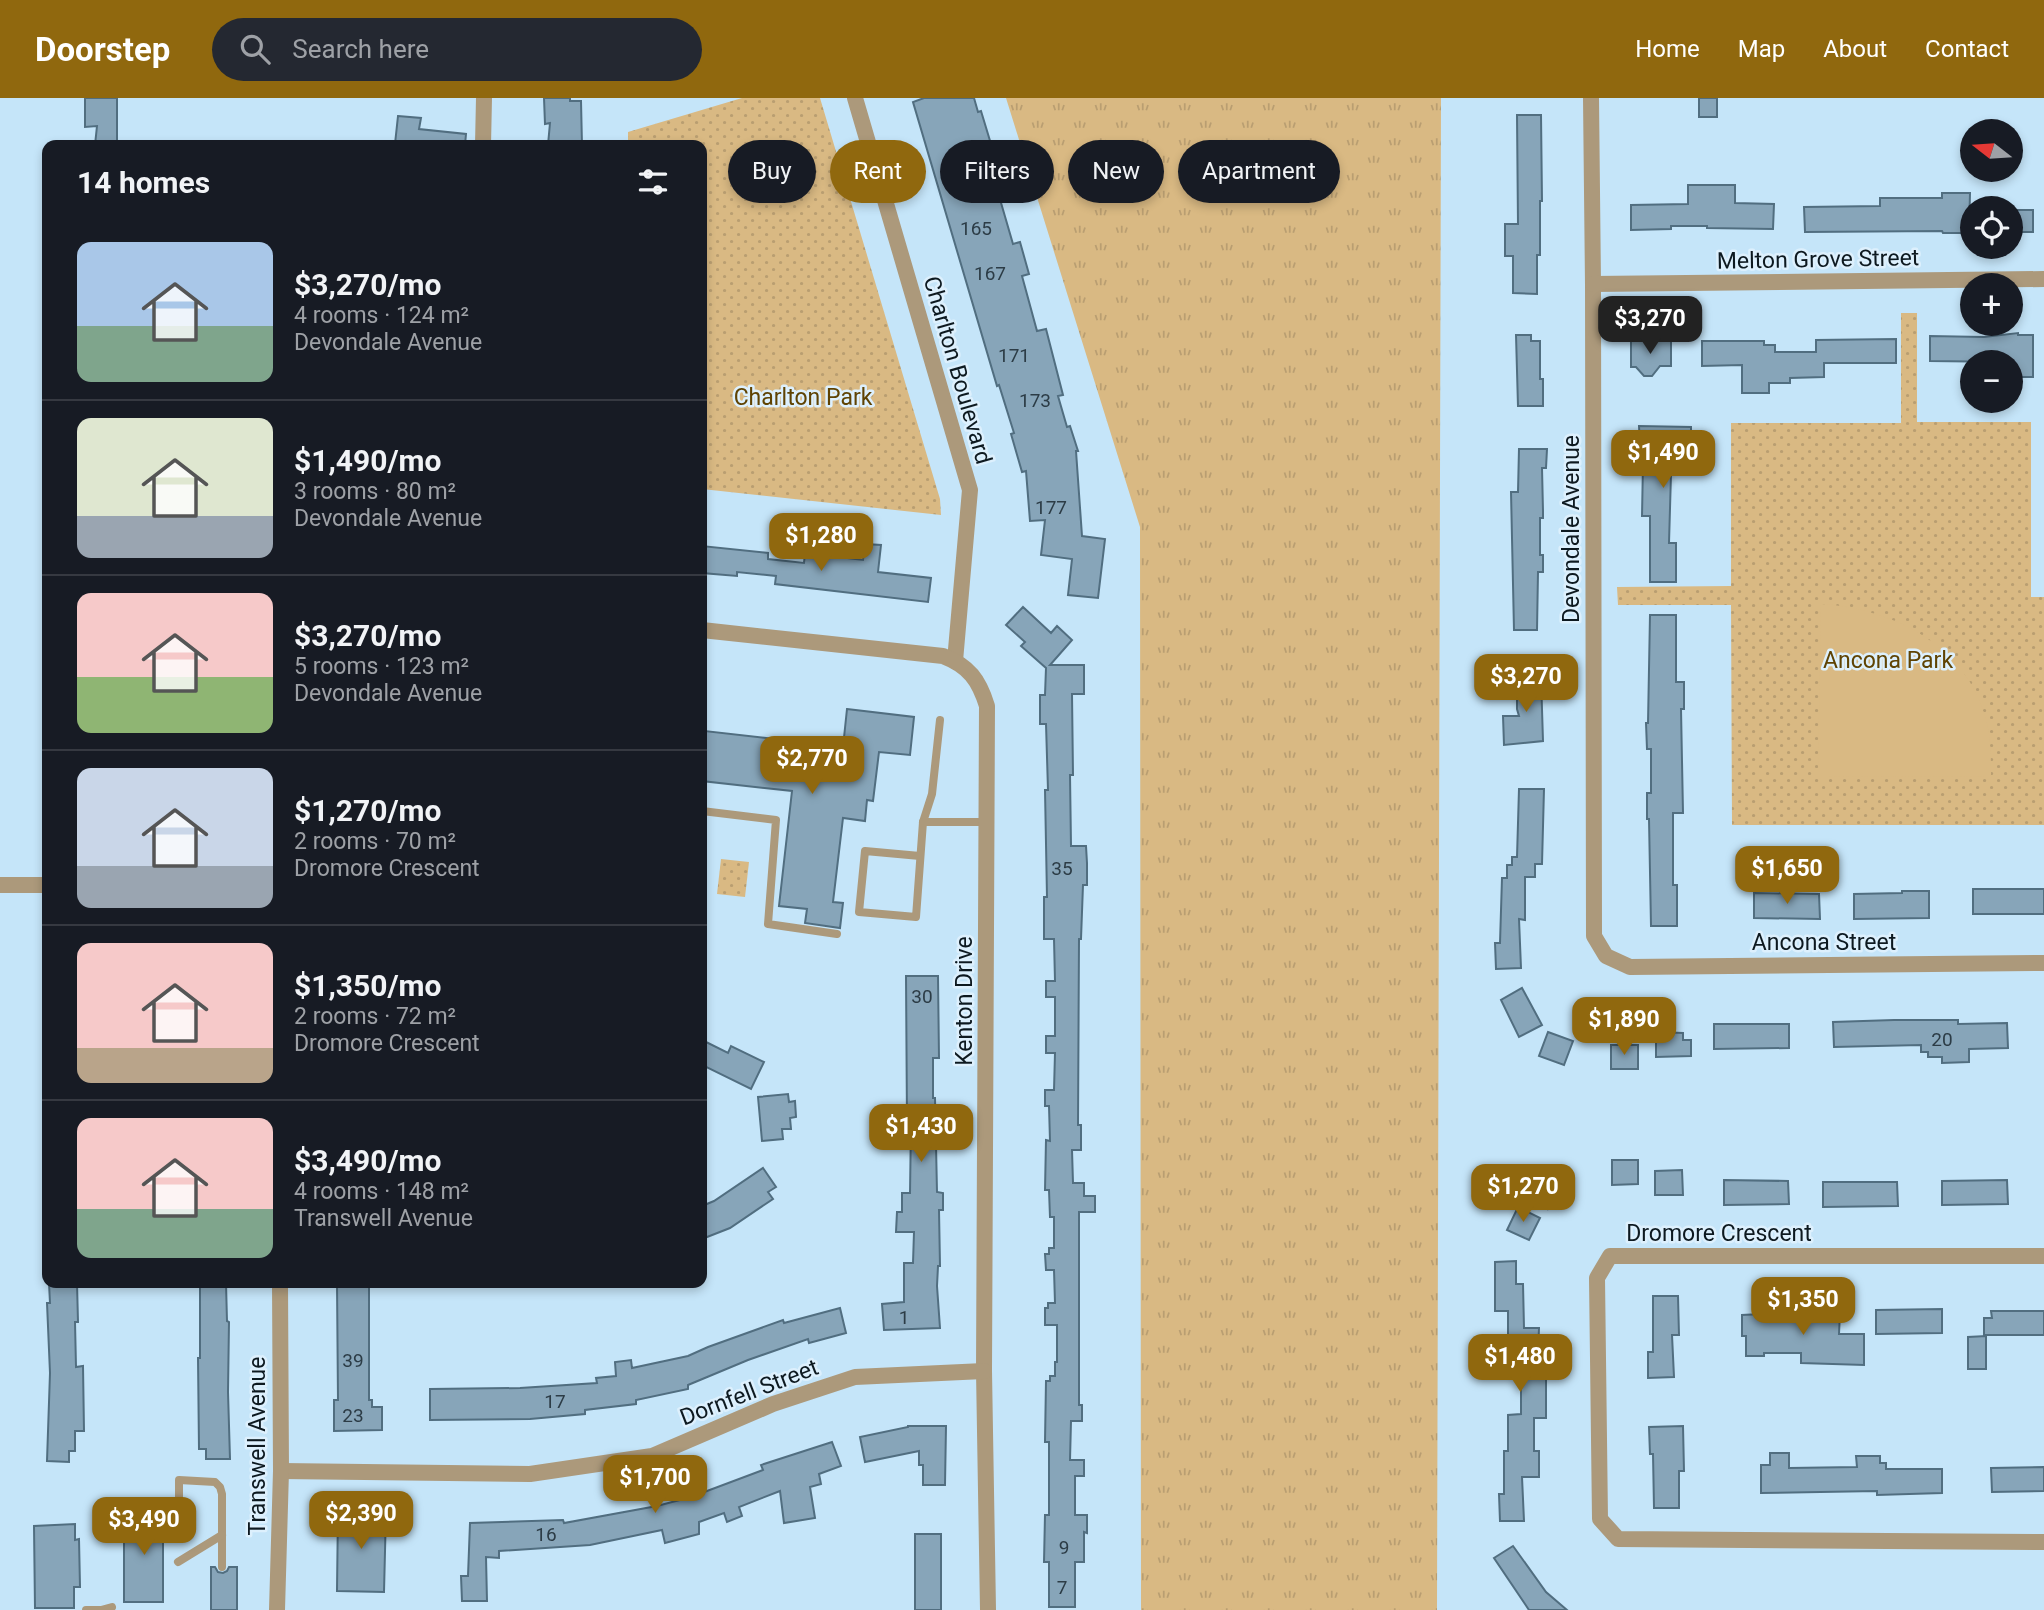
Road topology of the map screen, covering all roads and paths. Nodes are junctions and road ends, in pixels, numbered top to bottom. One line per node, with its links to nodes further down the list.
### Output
1 (484, 98): 4 (street)
2 (855, 98): 8 (street, Charlton Boulevard)
3 (1591, 98): 6 (street, Devondale Avenue)
4 (482, 140)
5 (2044, 279): 6 (street, Melton Grove Street)
6 (1593, 284): 17 (street, Devondale Avenue)
7 (707, 631): 8 (street)
8 (956, 661): 12 (street, Kenton Drive)
9 (940, 720): 11 (lane)
10 (707, 812): 16 (lane)
11 (923, 822): 12 (lane); 13 (lane)
12 (987, 822): 21 (street, Kenton Drive)
13 (920, 856): 13 (lane)
14 (0, 885): 15 (street)
15 (42, 885)
16 (837, 934)
17 (1606, 956): 18 (street, Ancona Street)
18 (2044, 963)
19 (2044, 1256): 25 (street, Dromore Crescent)
20 (280, 1288): 22 (street, Transwell Avenue)
21 (984, 1371): 22 (street, Dornfell Street); 31 (street, Kenton Drive)
22 (281, 1471): 30 (street, Transwell Avenue)
23 (179, 1501): 24 (lane)
24 (222, 1535): 26 (lane); 27 (lane)
25 (2044, 1542)
26 (178, 1562)
27 (222, 1567)
28 (111, 1607): 29 (lane)
29 (86, 1610)
30 (277, 1610)
31 (988, 1610)

